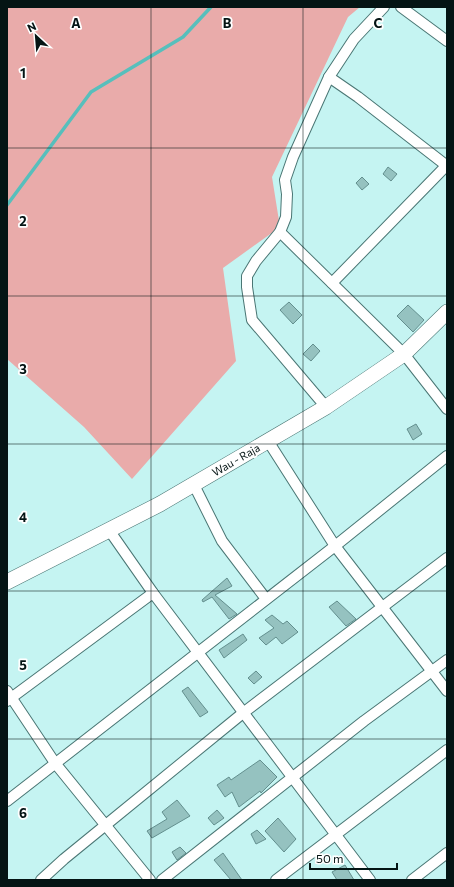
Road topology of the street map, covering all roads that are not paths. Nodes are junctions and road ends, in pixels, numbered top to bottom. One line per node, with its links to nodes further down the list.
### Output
1 (384, 7): 4 (street)
2 (401, 7): 3 (street)
3 (447, 41)
4 (329, 77): 5 (street); 6 (street)
5 (447, 166): 7 (street)
6 (280, 232): 7 (street); 10 (street)
7 (332, 283): 9 (street)
8 (447, 312): 9 (main road, Wau - Raja)
9 (404, 354): 10 (main road, Wau - Raja); 11 (street)
10 (326, 407): 12 (main road, Wau - Raja)
11 (447, 409)
12 (268, 441): 14 (main road, Wau - Raja); 16 (street)
13 (447, 456): 16 (street)
14 (194, 485): 15 (main road, Wau - Raja); 20 (street)
15 (109, 530): 18 (main road, Wau - Raja); 19 (street)
16 (335, 546): 20 (street); 21 (street)
17 (447, 558): 21 (street)
18 (7, 582)
19 (153, 593): 22 (street); 26 (street)
20 (266, 599): 22 (street)
21 (382, 607): 24 (street); 27 (street)
22 (197, 652): 27 (street); 29 (street)
23 (447, 660): 24 (street)
24 (432, 671): 25 (street); 30 (street)
25 (447, 691)
26 (9, 697): 29 (street)
27 (243, 713): 30 (street); 32 (street)
28 (447, 750): 33 (street)
29 (56, 763): 31 (street); 32 (street)
30 (292, 777): 33 (street); 37 (street)
31 (7, 801)
32 (106, 825): 35 (street); 36 (street)
33 (336, 835): 38 (street); 39 (street)
34 (447, 853): 40 (street)
35 (41, 880)
36 (150, 880)
37 (162, 880)
38 (276, 880)
39 (370, 880)
40 (412, 880)

